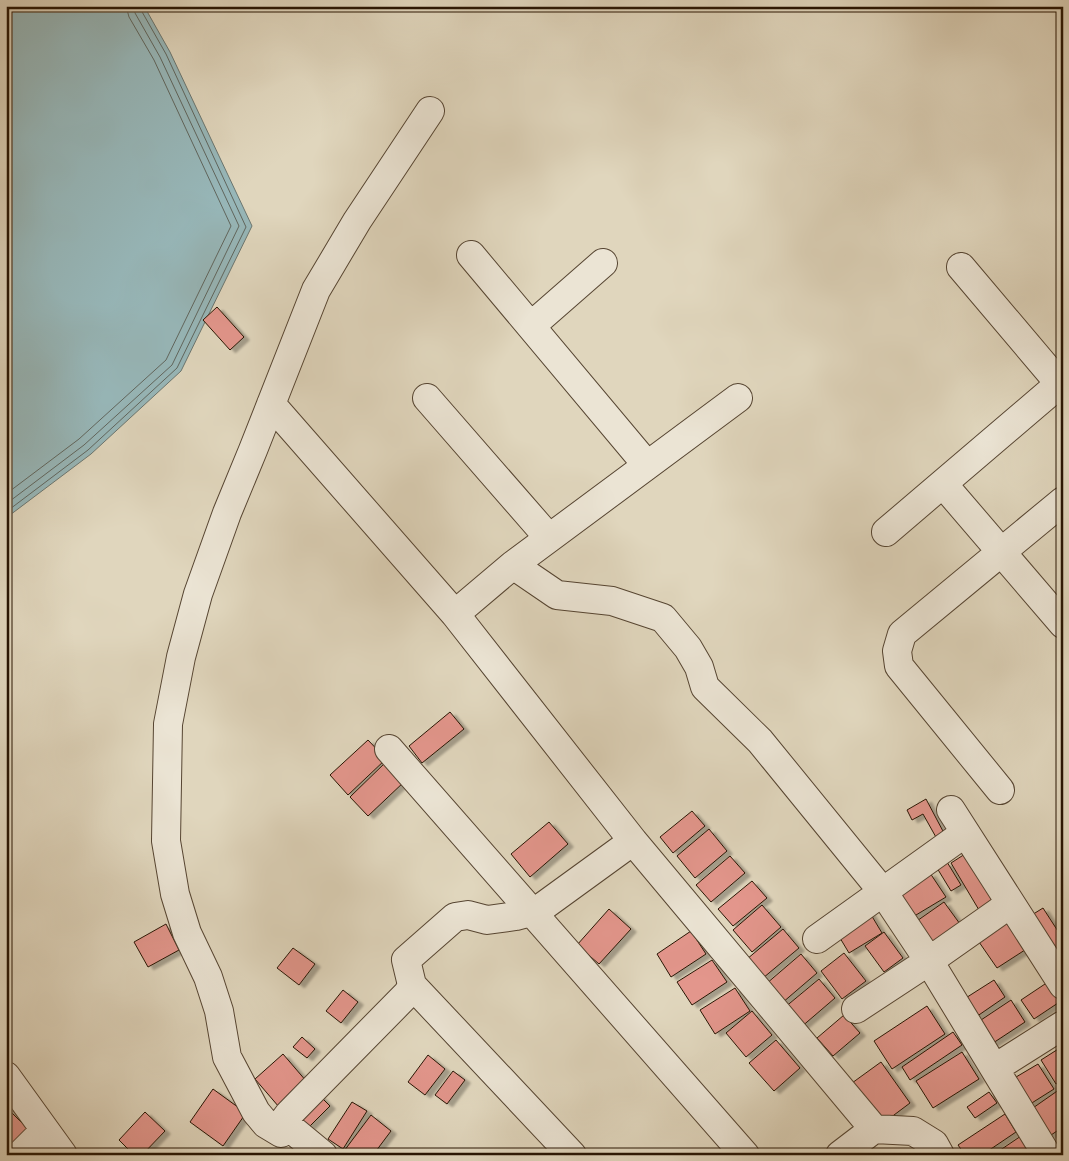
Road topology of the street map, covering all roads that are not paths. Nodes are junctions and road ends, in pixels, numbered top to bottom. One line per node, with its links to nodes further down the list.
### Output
1 (430, 111): 9 (street)
2 (471, 255): 5 (street)
3 (603, 263): 5 (street)
4 (961, 267): 6 (street)
5 (531, 326): 10 (street)
6 (1061, 383): 11 (street)
7 (427, 398): 14 (street)
8 (738, 398): 10 (street)
9 (271, 404): 17 (street); 37 (street)
10 (647, 465): 14 (street)
11 (943, 484): 13 (street); 15 (street)
12 (1063, 501): 15 (street)
13 (886, 532)
14 (549, 538): 16 (street)
15 (1001, 552): 18 (street); 20 (street)
16 (513, 565): 17 (street); 24 (street)
17 (456, 614): 23 (street)
18 (1063, 624)
19 (389, 749): 26 (street)
20 (1000, 790)
21 (951, 810): 22 (street)
22 (966, 833): 24 (street); 25 (street)
23 (633, 841): 26 (street); 35 (street)
24 (883, 892): 27 (street); 28 (street)
25 (1010, 904): 28 (street); 30 (street)
26 (530, 912): 29 (street); 42 (street)
27 (817, 940)
28 (929, 961): 31 (street); 33 (street)
29 (412, 985): 37 (street); 41 (street)
30 (1063, 986)
31 (856, 1008)
32 (1063, 1025): 33 (street)
33 (995, 1068): 45 (street)
34 (7, 1080): 36 (street)
35 (874, 1129): 43 (street); 44 (street)
36 (44, 1131): 38 (street); 39 (street)
37 (280, 1137): 40 (street)
38 (20, 1155)
39 (63, 1155)
40 (322, 1155)
41 (572, 1155)
42 (745, 1155)
43 (840, 1155)
44 (940, 1155)
45 (1047, 1155)

